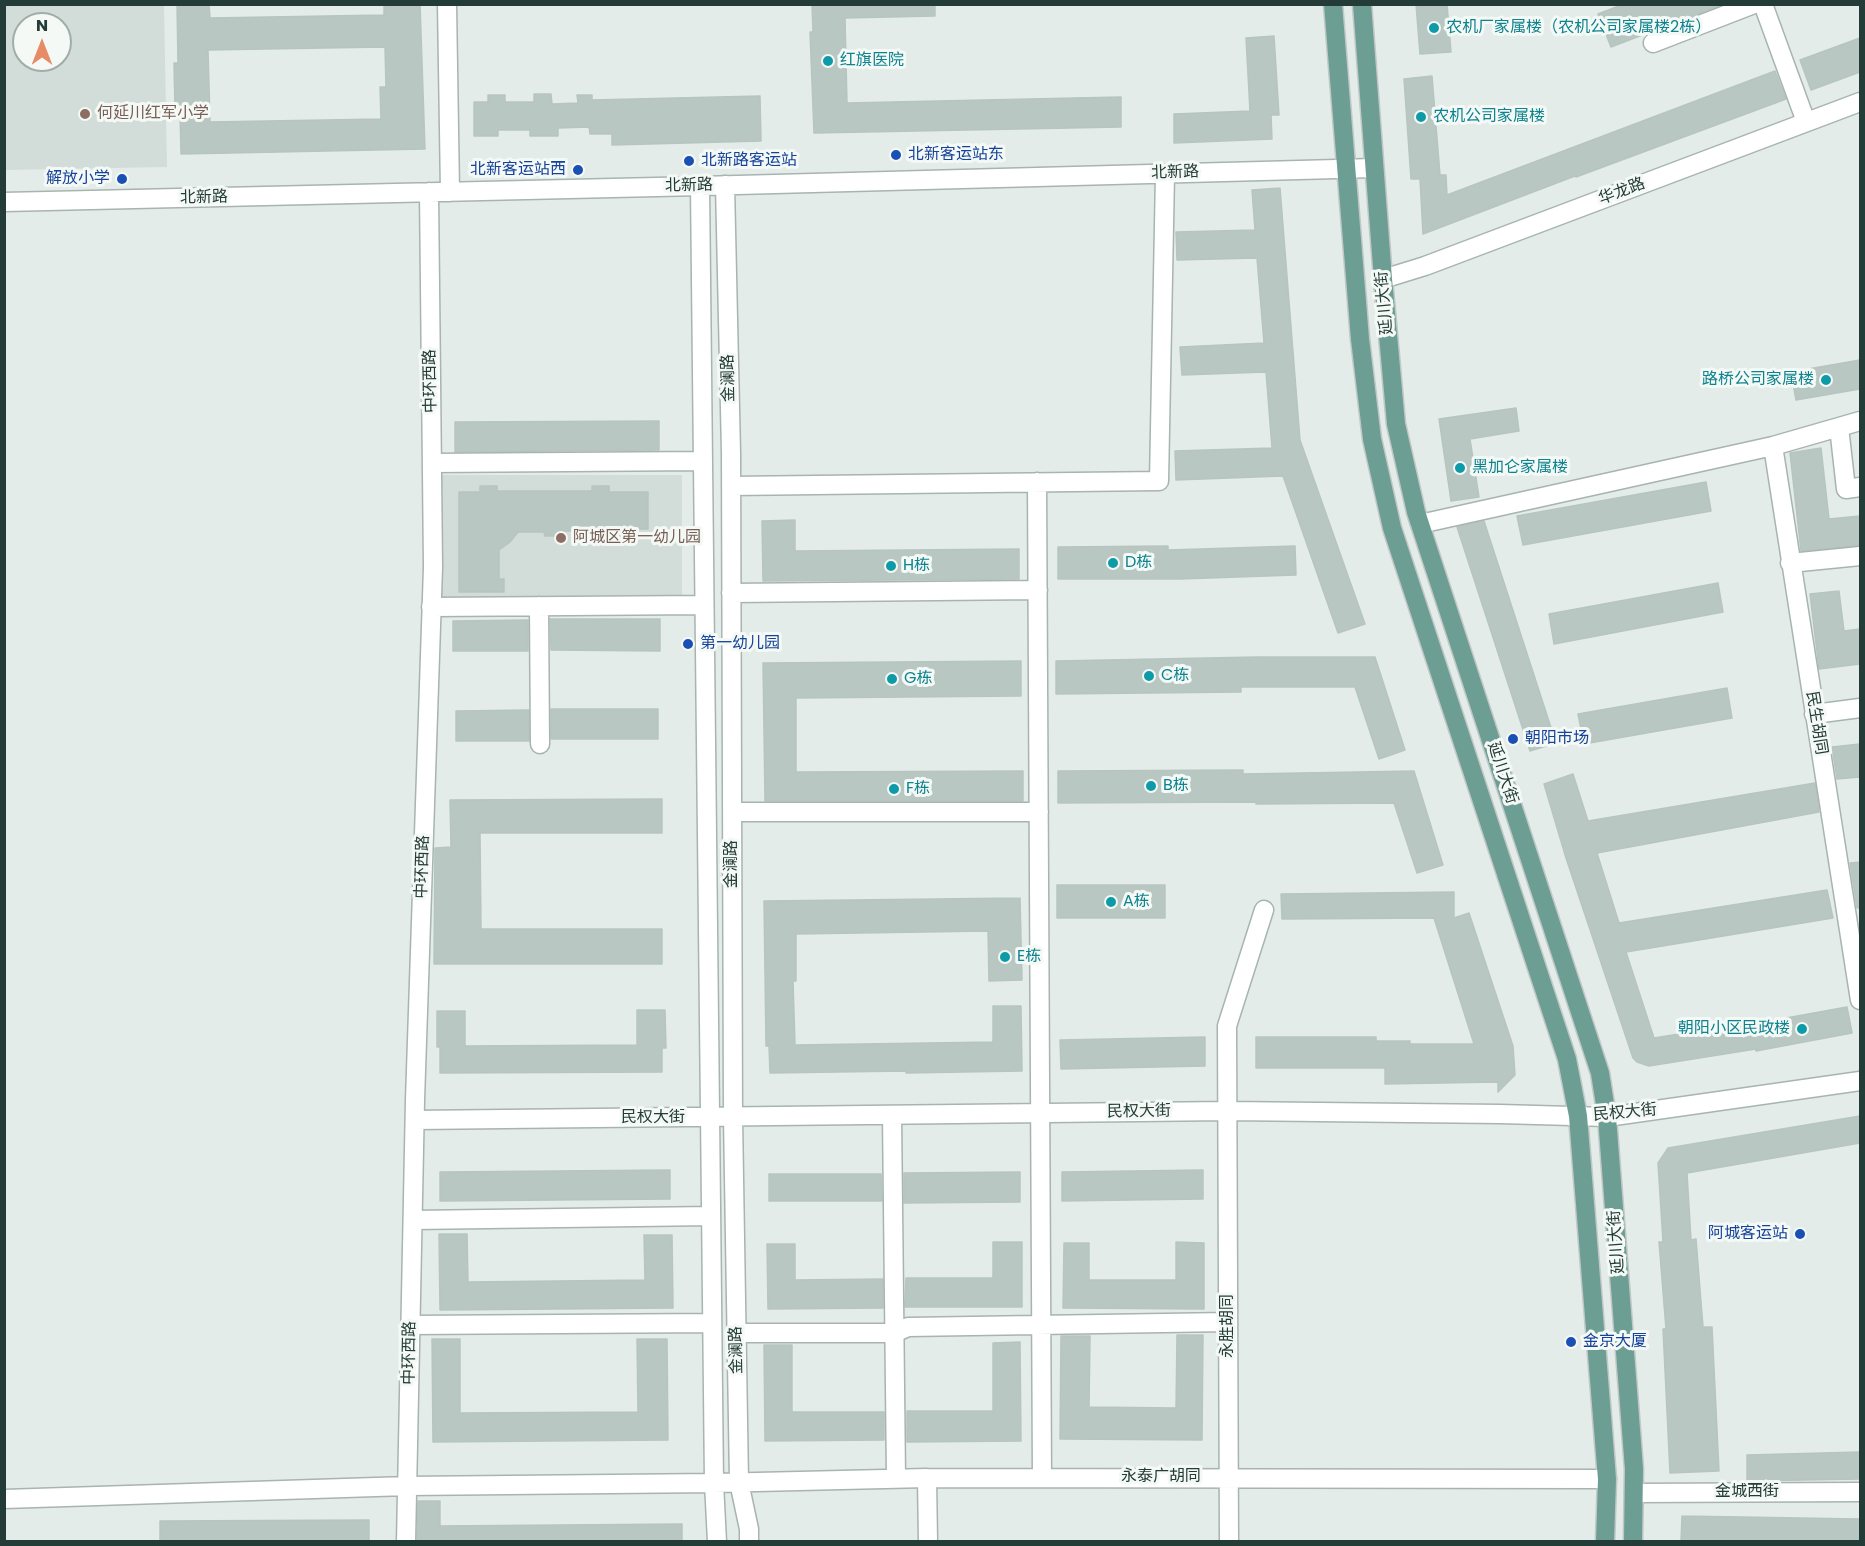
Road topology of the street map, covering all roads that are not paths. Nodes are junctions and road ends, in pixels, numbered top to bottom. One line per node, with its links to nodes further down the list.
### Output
1 (447, 4): 15 (street)
2 (1333, 4): 10 (main road, 延川大街)
3 (1362, 4): 9 (main road, 延川大街)
4 (1754, 4): 6 (street)
5 (1763, 4): 8 (street)
6 (1653, 44)
7 (1860, 102): 8 (street, 华龙路)
8 (1806, 122): 17 (street, 华龙路)
9 (1374, 168): 10 (street, 北新路); 17 (main road, 延川大街)
10 (1345, 169): 11 (street, 北新路); 45 (main road, 延川大街)
11 (1165, 174): 12 (street, 北新路); 23 (street)
12 (725, 185): 13 (street, 北新路); 24 (street, 金澜路)
13 (700, 186): 15 (street, 北新路); 21 (street, 金澜路)
14 (429, 192): 15 (street, 北新路); 16 (street, 北新路); 22 (street, 中环西路)
15 (450, 192)
16 (4, 202)
17 (1383, 279): 26 (main road, 延川大街)
18 (1860, 421): 19 (street)
19 (1839, 427): 20 (street); 25 (street)
20 (1773, 446): 26 (street); 28 (street, 民生胡同)
21 (703, 461): 22 (street); 31 (street, 金澜路)
22 (432, 463): 33 (street, 中环西路)
23 (1037, 482): 24 (street); 29 (street)
24 (731, 486): 30 (street, 金澜路)
25 (1860, 487)
26 (1420, 524): 47 (main road, 延川大街)
27 (1860, 556): 28 (street)
28 (1790, 563): 35 (street, 民生胡同)
29 (1038, 590): 30 (street); 38 (street)
30 (731, 593): 37 (street, 金澜路)
31 (705, 605): 32 (street); 48 (street, 金澜路)
32 (538, 606): 33 (street); 36 (street)
33 (431, 607): 49 (street, 中环西路)
34 (1860, 708): 35 (street)
35 (1814, 714): 40 (street, 民生胡同)
36 (540, 744)
37 (732, 812): 38 (street); 46 (street, 金澜路)
38 (1039, 812): 43 (street)
39 (1264, 910): 42 (street, 永胜胡同)
40 (1860, 1000)
41 (1860, 1081): 47 (street, 民权大街)
42 (1228, 1111): 43 (street, 民权大街); 45 (street, 民权大街); 52 (street, 永胜胡同)
43 (1041, 1113): 44 (street, 民权大街); 55 (street)
44 (892, 1115): 46 (street, 民权大街); 56 (street)
45 (1578, 1116): 47 (street, 民权大街); 62 (main road, 延川大街)
46 (733, 1117): 48 (street, 民权大街); 57 (street, 金澜路)
47 (1607, 1117): 67 (main road, 延川大街)
48 (710, 1118): 49 (street, 民权大街); 50 (street, 金澜路)
49 (415, 1120): 51 (street, 中环西路)
50 (711, 1216): 51 (street); 53 (street, 金澜路)
51 (413, 1220): 54 (street, 中环西路)
52 (1228, 1322): 55 (street); 58 (street, 永胜胡同)
53 (712, 1323): 54 (street); 64 (street, 金澜路)
54 (410, 1325): 65 (street, 中环西路)
55 (1042, 1325): 56 (street); 60 (street)
56 (894, 1333): 57 (street); 61 (street)
57 (737, 1334): 63 (street, 金澜路)
58 (1228, 1477): 60 (street, 永泰广胡同); 62 (street, 永泰广胡同); 73 (street, 永胜胡同)
59 (927, 1478): 60 (street, 永泰广胡同); 61 (street, 永泰广胡同); 72 (street)
60 (1042, 1478)
61 (896, 1479): 63 (street, 永泰广胡同)
62 (1607, 1479): 74 (main road, 延川大街)
63 (739, 1482): 64 (street, 永泰广胡同); 71 (street, 金澜路)
64 (714, 1483): 65 (street, 永泰广胡同); 70 (street, 金澜路)
65 (407, 1486): 68 (street, 永泰广胡同); 69 (street, 中环西路)
66 (1860, 1492): 67 (street, 金城西街)
67 (1634, 1493): 75 (main road, 延川大街)
68 (4, 1499)
69 (406, 1542)
70 (717, 1542)
71 (749, 1542)
72 (928, 1542)
73 (1228, 1542)
74 (1605, 1542)
75 (1633, 1542)

